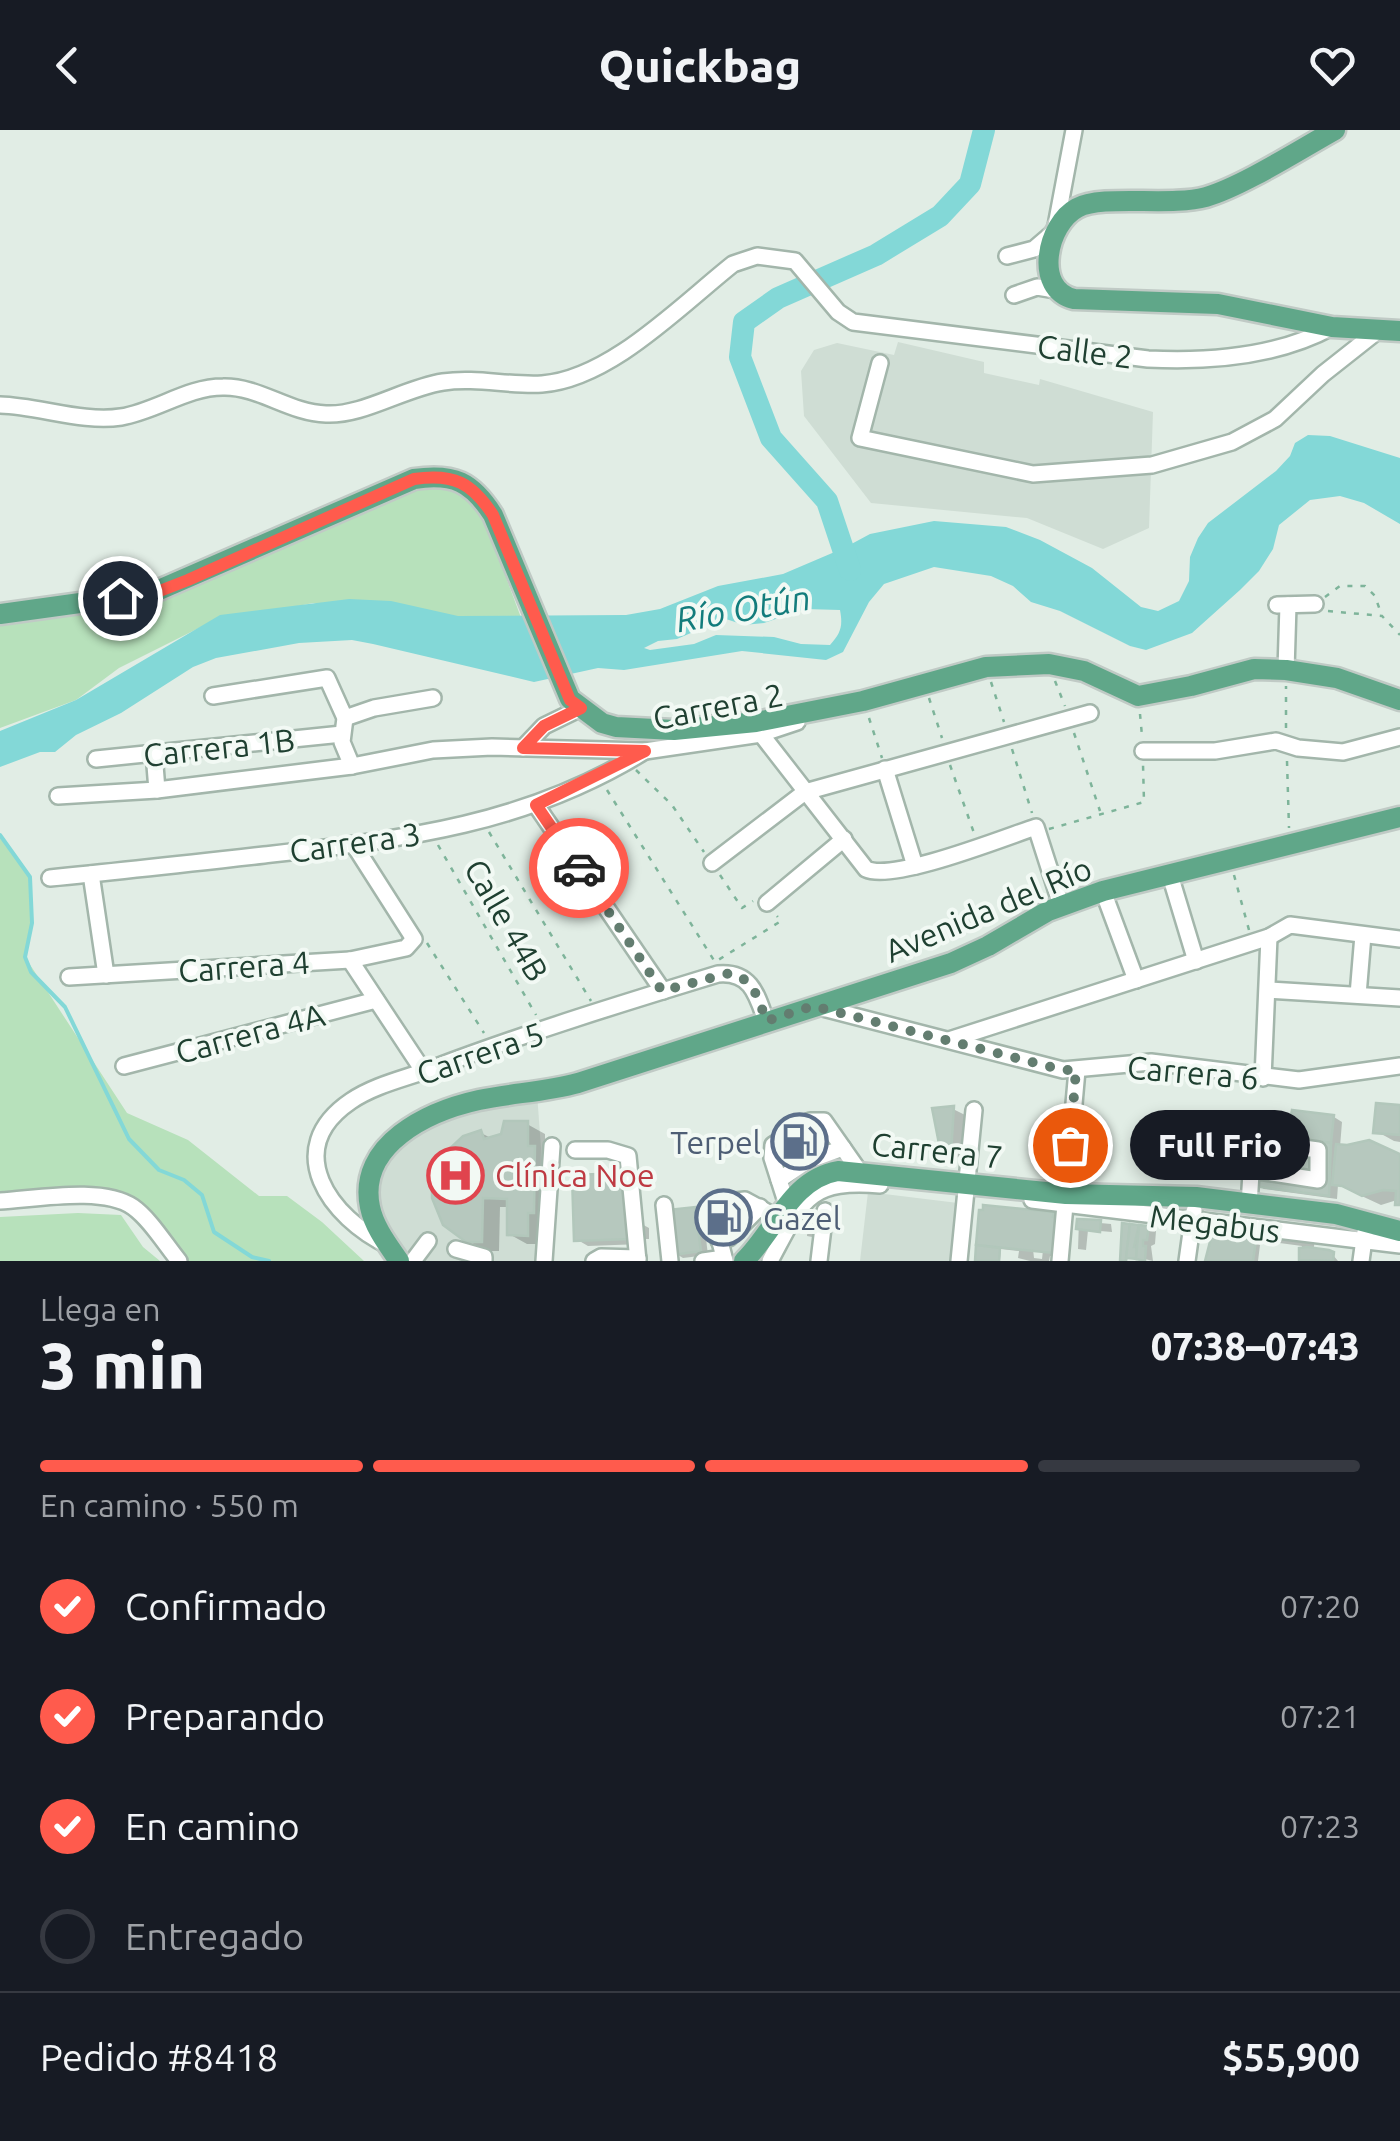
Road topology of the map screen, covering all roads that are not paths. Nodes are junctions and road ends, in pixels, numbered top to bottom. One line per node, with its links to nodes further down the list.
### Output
1 (1074, 130): 3 (street)
2 (1327, 132): 3 (main road)
3 (1055, 230): 4 (street); 5 (main road)
4 (1007, 256)
5 (1054, 290): 6 (street); 7 (main road)
6 (1014, 294)
7 (1332, 327): 8 (main road); 10 (street, Calle 2)
8 (1390, 330): 9 (street)
9 (880, 363)
10 (0, 405)
11 (1315, 604): 13 (street)
12 (0, 614): 18 (main road)
13 (1286, 670): 16 (main road); 17 (main road, Carrera 2)
14 (213, 696): 20 (street)
15 (433, 698): 20 (street, Carrera 1B)
16 (1400, 700)
17 (864, 701): 18 (main road); 21 (street, Carrera 2)
18 (576, 704): 23 (street)
19 (1090, 714): 29 (street)
20 (344, 726): 26 (street, Carrera 1B); 28 (street)
21 (760, 734): 24 (street, Carrera 2); 31 (street)
22 (1400, 736): 25 (street)
23 (523, 748): 24 (street, Carrera 2); 28 (street, Carrera 2)
24 (645, 751): 33 (street, Carrera 3)
25 (1143, 751)
26 (154, 753): 27 (street, Carrera 1B); 30 (street)
27 (96, 759)
28 (352, 766): 30 (street, Carrera 2)
29 (885, 769): 31 (street); 38 (street)
30 (157, 790): 32 (street, Carrera 2)
31 (805, 792): 35 (street); 37 (street)
32 (58, 796)
33 (536, 805): 36 (street, Carrera 3); 54 (street)
34 (1400, 816): 40 (main road, Avenida del Río)
35 (844, 839): 38 (street); 43 (street)
36 (354, 845): 39 (street, Carrera 3); 48 (street, Carrera 4)
37 (712, 863)
38 (915, 866): 44 (street)
39 (91, 874): 41 (street, Carrera 3); 50 (street)
40 (1170, 875): 42 (main road, Avenida del Río); 49 (street)
41 (50, 878)
42 (1103, 891): 44 (main road, Avenida del Río); 52 (street)
43 (767, 903)
44 (1061, 906): 58 (main road, Avenida del Río)
45 (1363, 935): 46 (street); 47 (street); 55 (street)
46 (1400, 939)
47 (1261, 940): 49 (street); 53 (street)
48 (350, 960): 50 (street, Carrera 4); 57 (street)
49 (1196, 960): 52 (street)
50 (106, 975): 51 (street, Carrera 4)
51 (69, 977)
52 (1136, 980): 60 (street)
53 (1268, 990): 55 (street); 65 (street)
54 (662, 991): 59 (street, Carrera 5); 64 (street, Carrera 5)
55 (1358, 995): 56 (street)
56 (1400, 998)
57 (376, 1000): 61 (street, Carrera 4A); 64 (street)
58 (813, 1006): 59 (main road, Avenida del Río); 60 (street, Carrera 6)
59 (766, 1021): 87 (main road, Avenida del Río)
60 (947, 1041): 63 (street, Carrera 6)
61 (124, 1066)
62 (1400, 1066): 65 (street, Carrera 6)
63 (1076, 1070): 65 (street, Carrera 6); 75 (street)
64 (424, 1072): 87 (street, Carrera 5)
65 (1263, 1078)
66 (974, 1110): 73 (street)
67 (552, 1146): 93 (street)
68 (843, 1148): 71 (street); 72 (street); 72 (street)
69 (575, 1150): 89 (street)
70 (1252, 1170): 70 (street); 78 (street)
71 (859, 1171): 73 (main road, Carrera 7); 79 (main road, Carrera 7)
72 (779, 1180): 79 (street)
73 (967, 1188): 75 (main road, Carrera 7); 97 (street); 99 (street)
74 (1196, 1197): 75 (main road, Carrera 7); 78 (main road, Carrera 7); 81 (street)
75 (1066, 1199): 81 (street, Megabus); 100 (street)
76 (0, 1201): 90 (street)
77 (664, 1204): 95 (street)
78 (1250, 1205): 83 (main road, Carrera 7)
79 (775, 1210): 88 (street); 88 (main road, Carrera 7); 88 (street)
80 (825, 1210): 98 (street)
81 (1192, 1220): 83 (street, Megabus); 101 (street)
82 (1400, 1231): 83 (main road, Carrera 7)
83 (1365, 1232): 85 (street, Megabus); 102 (street)
84 (428, 1241): 91 (street)
85 (1400, 1246)
86 (456, 1249): 92 (street)
87 (394, 1254)
88 (728, 1255): 96 (street)
89 (638, 1259): 94 (street)
90 (179, 1261)
91 (413, 1261)
92 (484, 1261)
93 (544, 1261)
94 (594, 1261)
95 (670, 1261)
96 (703, 1261)
97 (770, 1261)
98 (820, 1261)
99 (958, 1261)
100 (1060, 1261)
101 (1187, 1261)
102 (1361, 1261)

